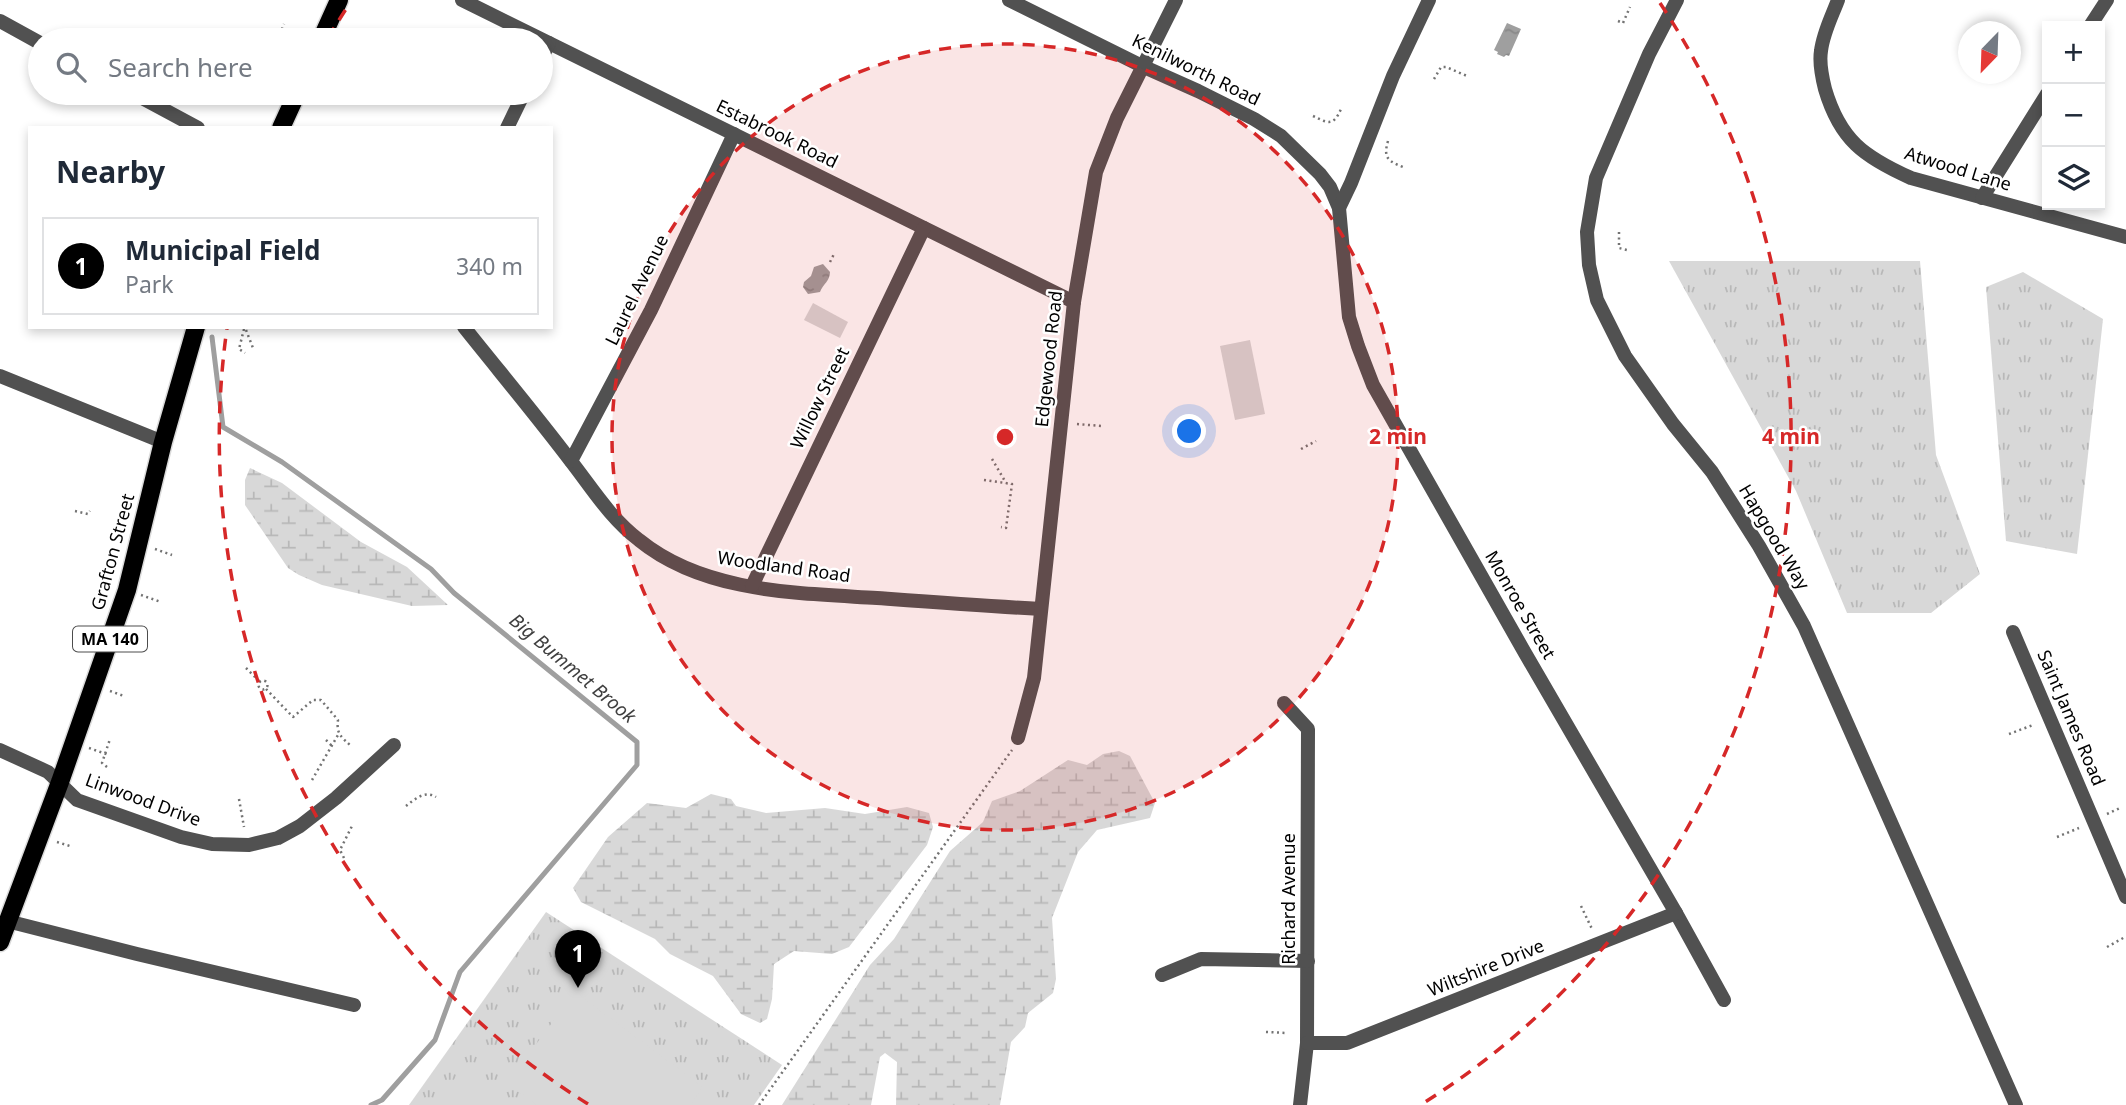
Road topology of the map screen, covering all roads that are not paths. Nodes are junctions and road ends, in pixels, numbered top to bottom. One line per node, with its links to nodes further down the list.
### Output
1 (339, 0): 11 (main road)
2 (462, 0): 12 (street, Estabrook Road)
3 (1009, 0): 15 (street, Kenilworth Road)
4 (1176, 0): 15 (street, Edgewood Road)
5 (1429, 0): 25 (street)
6 (1677, 0): 52 (street, Hapgood Way)
7 (1839, 0): 24 (street, Atwood Lane)
8 (2107, 0): 10 (street)
9 (0, 21): 13 (street)
10 (2093, 21)
11 (326, 28)
12 (519, 28)
13 (28, 36)
14 (553, 45): 23 (street, Estabrook Road)
15 (1142, 66): 25 (street, Kenilworth Road); 28 (street, Edgewood Road)
16 (2042, 102): 24 (street)
17 (155, 105): 20 (street)
18 (292, 105): 21 (main road)
19 (518, 105): 22 (street)
20 (194, 126)
21 (282, 126)
22 (508, 126)
23 (734, 134): 26 (street, Estabrook Road); 33 (street, Laurel Avenue)
24 (1982, 198): 27 (street, Atwood Lane)
25 (1339, 208): 43 (street, Monroe Street)
26 (924, 228): 28 (street, Estabrook Road); 34 (street, Willow Street)
27 (2126, 237)
28 (1074, 302): 35 (street, Edgewood Road)
29 (195, 329): 32 (main road, Grafton Street / MA 140)
30 (466, 329): 33 (street, Woodland Road)
31 (0, 376): 32 (street)
32 (163, 442): 41 (main road, Grafton Street / MA 140)
33 (571, 461): 34 (street, Woodland Road)
34 (752, 586): 35 (street, Woodland Road)
35 (1041, 610): 38 (street, Edgewood Road)
36 (2013, 632): 42 (street, Saint James Road)
37 (1284, 703): 46 (street, Richard Avenue)
38 (1018, 737)
39 (394, 745): 41 (street, Linwood Drive)
40 (0, 750): 41 (street, Linwood Drive)
41 (60, 782): 44 (main road, Grafton Street / MA 140)
42 (2126, 897)
43 (1676, 913): 48 (street, Monroe Street); 50 (street, Wiltshire Drive)
44 (7, 921): 45 (main road, Grafton Street / MA 140); 49 (street)
45 (0, 940)
46 (1308, 961): 47 (street); 50 (street, Richard Avenue)
47 (1161, 975)
48 (1724, 1000)
49 (354, 1006)
50 (1307, 1043): 51 (street, Richard Avenue)
51 (1300, 1105)
52 (2017, 1105)

